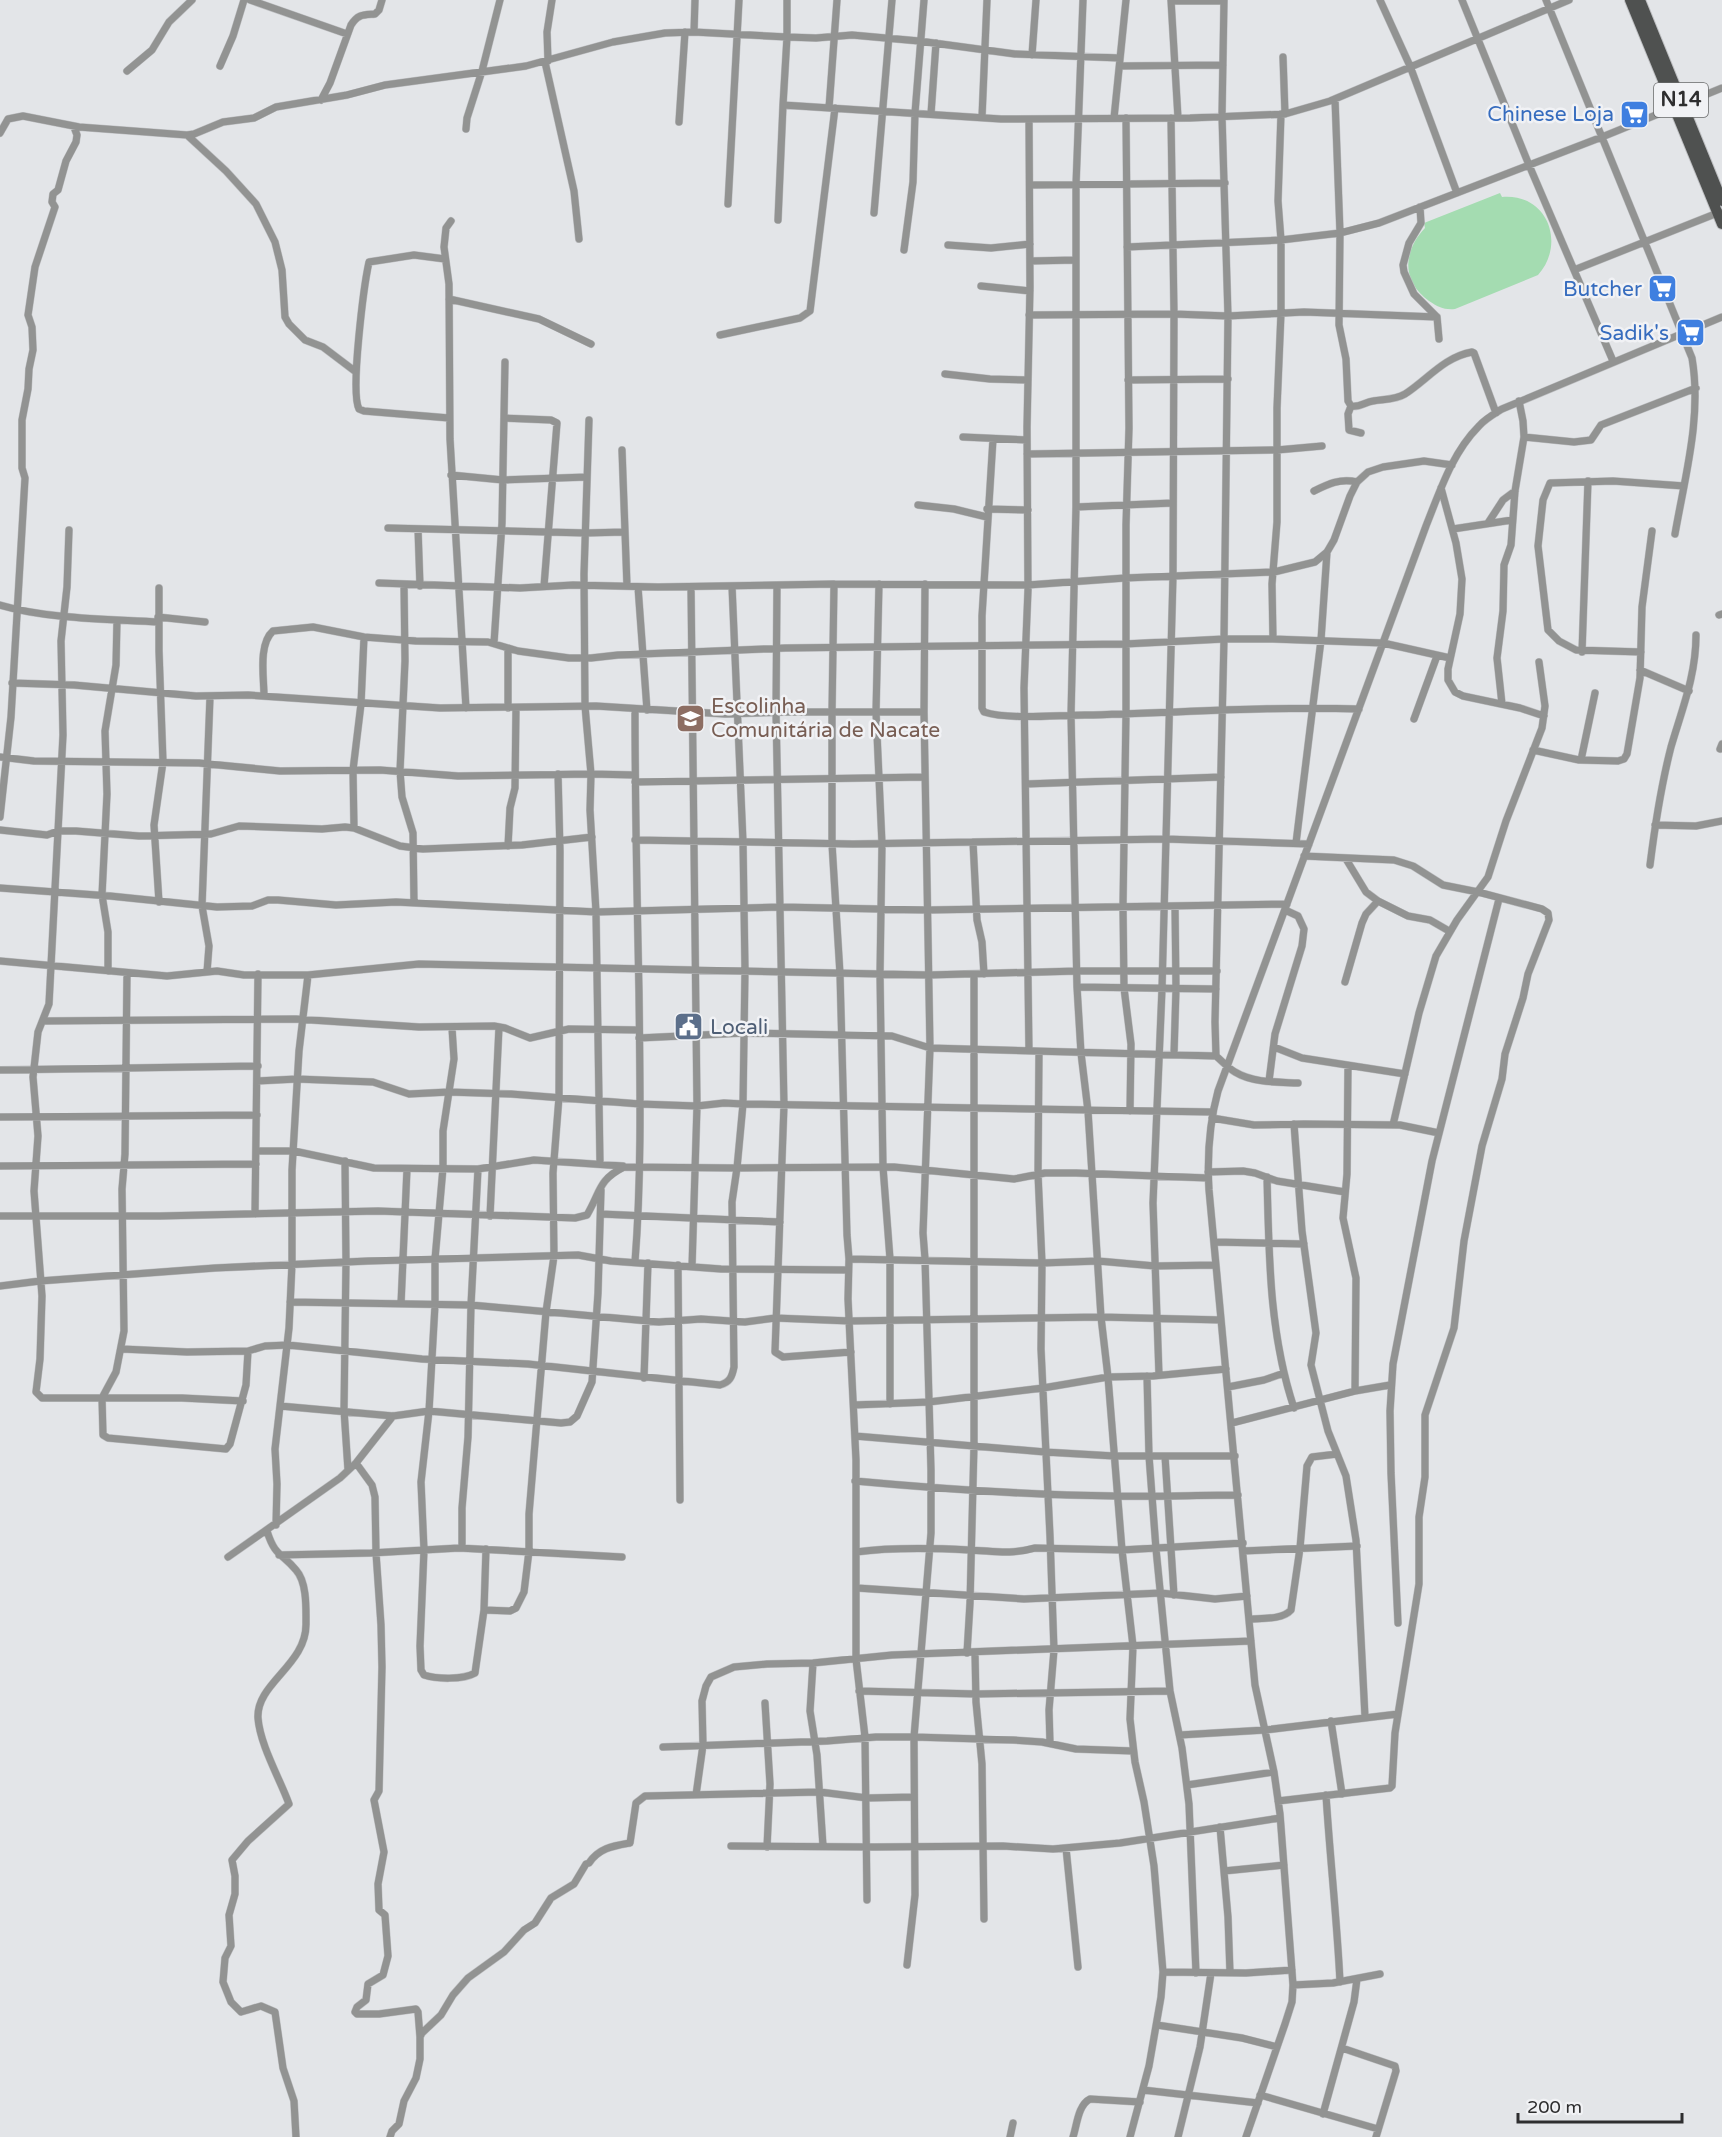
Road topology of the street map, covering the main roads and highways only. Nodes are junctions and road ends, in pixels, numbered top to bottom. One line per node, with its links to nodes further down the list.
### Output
1 (1630, 0): 3 (main road, N14)
2 (1640, 0): 3 (main road, N14)
3 (1678, 106): 4 (main road, N14); 5 (main road, N14)
4 (1722, 201)
5 (1720, 212): 6 (main road, N14)
6 (1722, 224)

